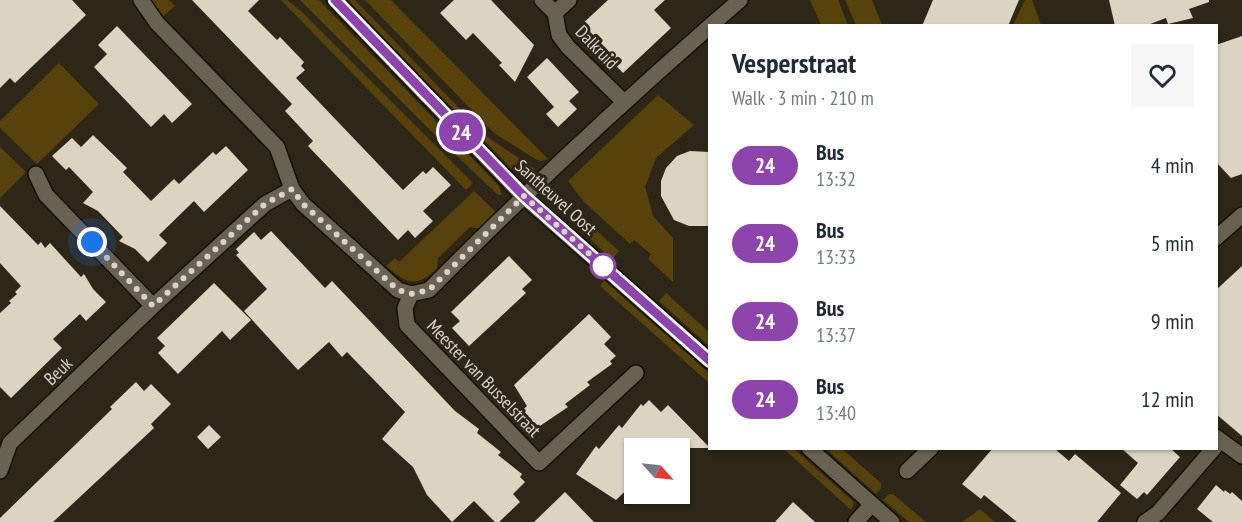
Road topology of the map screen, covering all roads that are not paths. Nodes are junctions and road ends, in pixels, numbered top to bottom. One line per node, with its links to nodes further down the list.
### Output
1 (141, 0): 11 (street)
2 (335, 0): 12 (street, Santheuvel Oost)
3 (542, 0): 6 (street, Dalkruid)
4 (569, 0): 6 (street, Dalkruid)
5 (740, 0): 7 (street, Meester van Busselstraat)
6 (555, 13): 9 (street, Dalkruid)
7 (712, 24)
8 (708, 28): 9 (street, Meester van Busselstraat)
9 (624, 102): 12 (street, Meester van Busselstraat)
10 (36, 174): 16 (street)
11 (292, 189): 15 (street); 16 (street, Beuk)
12 (524, 196): 15 (street, Meester van Busselstraat); 17 (street, Santheuvel Oost)
13 (1242, 215): 14 (street)
14 (1219, 231)
15 (411, 294): 18 (street, Meester van Busselstraat)
16 (153, 306): 19 (street, Beuk)
17 (708, 358)
18 (636, 373)
19 (5, 438): 25 (street, Beuk)
20 (1218, 444): 24 (street)
21 (811, 450): 27 (street)
22 (929, 450): 26 (street)
23 (1211, 450): 30 (street)
24 (1242, 456)
25 (0, 471)
26 (907, 471)
27 (872, 504): 28 (street); 29 (street)
28 (856, 522)
29 (892, 522)
30 (1145, 522)

